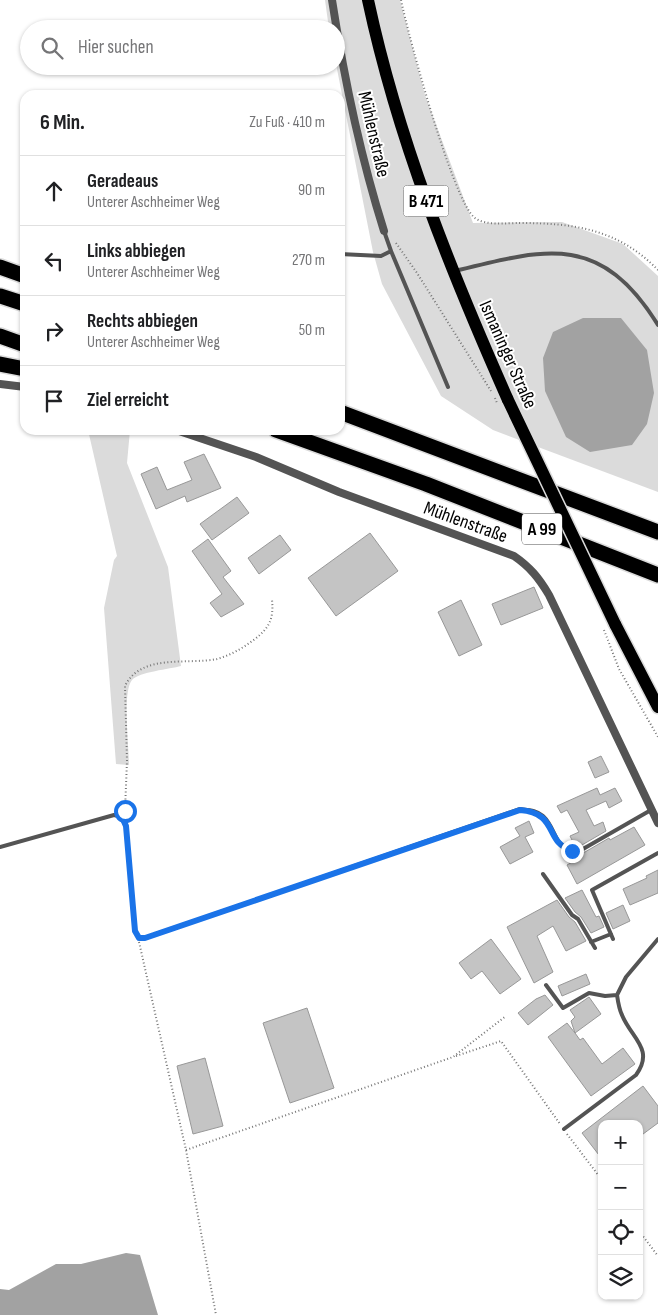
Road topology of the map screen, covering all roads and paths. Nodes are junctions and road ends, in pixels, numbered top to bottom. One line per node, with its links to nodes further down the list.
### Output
1 (332, 0): 4 (street, Mühlenstraße)
2 (368, 0): 11 (main road, Ismaninger Straße / B 471)
3 (401, 0): 10 (path)
4 (335, 20)
5 (345, 73): 6 (street, Mühlenstraße)
6 (384, 231): 7 (lane, Mühlenstraße); 23 (path)
7 (391, 251): 8 (lane); 22 (lane, Mühlenstraße)
8 (345, 254)
9 (0, 267): 12 (highway)
10 (658, 270)
11 (452, 271): 15 (lane); 30 (main road, Ismaninger Straße / B 471, bridge)
12 (20, 274)
13 (0, 296): 14 (highway)
14 (20, 302)
15 (658, 325)
16 (0, 336): 17 (highway)
17 (20, 342)
18 (0, 364): 19 (highway)
19 (20, 368)
20 (0, 384): 21 (street)
21 (20, 386)
22 (448, 387)
23 (494, 398)
24 (345, 414): 27 (highway, A 99)
25 (191, 435): 33 (street, Mühlenstraße)
26 (290, 435): 28 (highway, A 99)
27 (658, 532)
28 (658, 575)
29 (272, 600): 34 (path)
30 (609, 626): 31 (main road, Ismaninger Straße / B 471); 32 (path)
31 (658, 708)
32 (658, 737)
33 (651, 810): 35 (street, Mühlenstraße); 40 (lane)
34 (122, 817): 36 (lane); 40 (lane)
35 (658, 823)
36 (0, 847)
37 (658, 853): 39 (lane)
38 (543, 874): 43 (lane)
39 (611, 934): 41 (lane); 43 (lane)
40 (139, 938): 50 (path)
41 (613, 939)
42 (658, 939): 46 (lane)
43 (592, 942): 44 (lane)
44 (595, 948)
45 (546, 985): 46 (lane)
46 (617, 995): 49 (lane)
47 (506, 1016): 48 (path)
48 (453, 1057): 49 (path); 50 (path)
49 (564, 1129): 51 (path)
50 (186, 1150): 54 (path)
51 (598, 1175)
52 (643, 1236): 53 (path)
53 (658, 1256)
54 (216, 1315)

